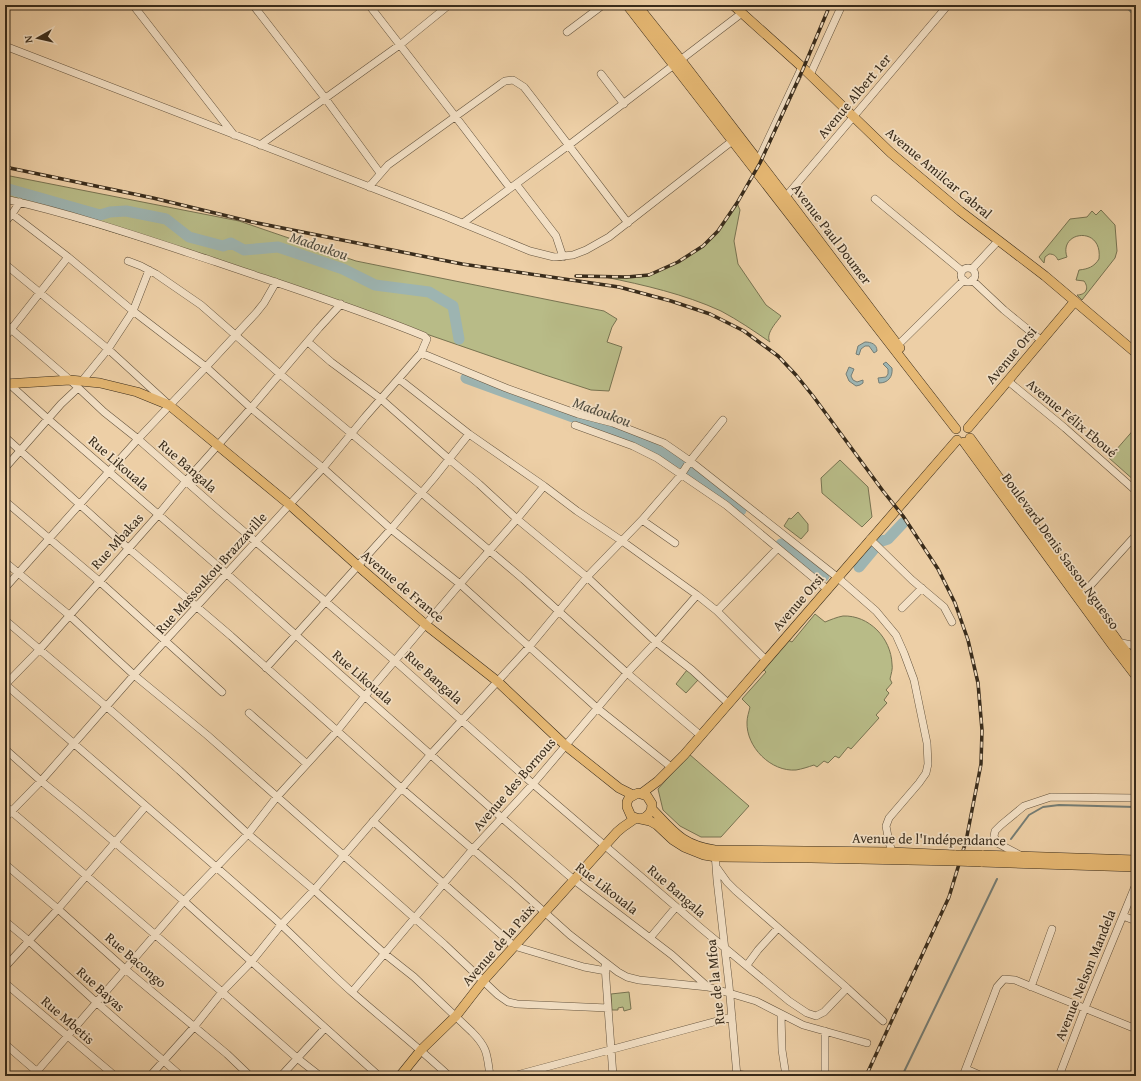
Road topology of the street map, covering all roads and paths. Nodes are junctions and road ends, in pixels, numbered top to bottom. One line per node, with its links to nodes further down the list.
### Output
1 (133, 5): 24 (street)
2 (253, 5): 20 (street)
3 (369, 5): 14 (street)
4 (449, 5): 14 (street)
5 (603, 5): 12 (street)
6 (627, 5): 13 (main road, Avenue Paul Doumer)
7 (637, 5): 13 (main road, Avenue Paul Doumer)
8 (733, 5): 11 (main road, Avenue Amilcar Cabral)
9 (842, 5): 19 (street)
10 (948, 5): 23 (street, Avenue Albert 1er)
11 (742, 13): 16 (street); 17 (main road, Avenue Amilcar Cabral)
12 (567, 32)
13 (659, 39): 16 (main road, Avenue Paul Doumer)
14 (400, 44): 20 (street); 22 (street)
15 (5, 46): 24 (street)
16 (678, 63): 21 (street); 25 (main road, Avenue Paul Doumer)
17 (802, 67): 19 (main road, Avenue Amilcar Cabral); 28 (street)
18 (601, 74): 21 (street)
19 (810, 75): 23 (main road, Avenue Amilcar Cabral)
20 (325, 98): 26 (street); 29 (street)
21 (624, 104): 27 (street)
22 (455, 116): 27 (street); 29 (street); 30 (street)
23 (854, 118): 34 (street, Avenue Albert 1er); 40 (main road, Avenue Amilcar Cabral)
24 (234, 135): 26 (street)
25 (736, 138): 28 (main road, Avenue Paul Doumer); 39 (street)
26 (260, 145): 31 (street)
27 (569, 145): 30 (street); 39 (street)
28 (756, 165): 34 (main road, Avenue Paul Doumer)
29 (380, 173): 31 (street)
30 (513, 186): 38 (street); 42 (street)
31 (369, 187): 38 (street)
32 (5, 199): 35 (street)
33 (875, 199): 47 (street)
34 (783, 200): 51 (main road, Avenue Paul Doumer)
35 (20, 202): 36 (street); 50 (street)
36 (12, 214): 37 (street); 41 (street)
37 (5, 222)
38 (463, 223): 42 (street)
39 (628, 223): 42 (street)
40 (998, 241): 46 (street); 53 (main road, Avenue Amilcar Cabral)
41 (68, 257): 52 (street); 55 (street)
42 (563, 257)
43 (128, 262): 45 (street)
44 (5, 264): 52 (street)
45 (149, 270): 55 (street); 57 (street)
46 (972, 270): 47 (street); 49 (street)
47 (962, 271): 48 (street)
48 (964, 280): 49 (street); 61 (street)
49 (972, 280): 59 (street)
50 (276, 282): 54 (street); 57 (street)
51 (850, 288): 61 (main road, Avenue Paul Doumer); 78 (main road, Avenue Paul Doumer)
52 (39, 292): 56 (street); 62 (street)
53 (1075, 301): 59 (main road, Avenue Orsi); 64 (main road, Avenue Amilcar Cabral)
54 (341, 304): 60 (street, Rue Mbakas); 63 (street, Rue Massoukou Brazzaville)
55 (133, 311): 62 (street); 65 (street)
56 (8, 327): 58 (street); 68 (street)
57 (236, 335): 65 (street); 66 (street)
58 (5, 337)
59 (1042, 341): 69 (main road, Avenue Orsi)
60 (308, 342): 66 (street, Rue Mbakas); 72 (street)
61 (898, 345): 78 (main road, Avenue Paul Doumer)
62 (108, 349): 71 (street); 73 (street)
63 (421, 353): 67 (street, Rue Massoukou Brazzaville); 87 (street)
64 (1136, 353)
65 (206, 367): 73 (street); 74 (street)
66 (280, 374): 74 (street, Rue Mbakas); 79 (street)
67 (399, 378): 72 (street, Rue Massoukou Brazzaville); 80 (street)
68 (70, 380): 70 (main road, Avenue de France); 71 (main road, Avenue de France)
69 (1008, 381): 78 (main road, Avenue Orsi); 94 (street, Avenue Félix Eboué)
70 (6, 383): 75 (street, Rue Likouala)
71 (80, 384): 73 (main road, Avenue de France); 75 (street); 82 (street, Rue Bangala)
72 (381, 399): 79 (street, Rue Massoukou Brazzaville); 86 (street)
73 (169, 405): 82 (street); 84 (main road, Avenue de France)
74 (251, 408): 84 (street, Rue Mbakas); 89 (street)
75 (48, 419): 85 (street); 90 (street, Rue Likouala)
76 (723, 420): 87 (street)
77 (575, 425): 91 (street)
78 (962, 428): 83 (main road); 83 (main road)
79 (352, 434): 89 (street, Rue Massoukou Brazzaville); 95 (street)
80 (469, 434): 86 (street); 93 (street)
81 (5, 437): 85 (street)
82 (138, 439): 90 (street); 92 (street, Rue Bangala)
83 (964, 440): 105 (main road, Avenue Orsi); 124 (main road, Boulevard Denis Sassou Nguesso)
84 (218, 446): 92 (street, Rue Mbakas); 98 (main road, Avenue de France)
85 (20, 451): 88 (street); 97 (street)
86 (449, 459): 95 (street); 100 (street)
87 (690, 461): 91 (street); 117 (street)
88 (5, 468)
89 (323, 468): 98 (street, Rue Massoukou Brazzaville); 102 (street)
90 (109, 472): 97 (street); 99 (street, Rue Likouala)
91 (681, 475): 101 (street); 110 (street)
92 (186, 481): 99 (street, Rue Mbakas); 106 (street, Rue Bangala)
93 (544, 486): 100 (street); 107 (street)
94 (1136, 490)
95 (421, 493): 102 (street); 111 (street)
96 (5, 501): 104 (street)
97 (80, 504): 104 (street); 109 (street)
98 (290, 505): 106 (street, Rue Massoukou Brazzaville); 113 (main road, Avenue de France)
99 (158, 515): 109 (street, Rue Mbakas); 115 (street, Rue Likouala)
100 (518, 519): 111 (street); 116 (street)
101 (642, 520): 107 (street); 108 (street)
102 (391, 528): 113 (street); 119 (street)
103 (1136, 535): 124 (street)
104 (49, 538): 114 (street); 118 (street)
105 (870, 539): 117 (main road, Avenue Orsi); 121 (street)
106 (256, 542): 115 (street, Rue Massoukou Brazzaville); 125 (street, Rue Bangala)
107 (622, 542): 116 (street); 123 (street)
108 (675, 543)
109 (128, 548): 118 (street, Rue Mbakas); 126 (street)
110 (777, 549): 122 (street); 129 (street)
111 (489, 551): 119 (street); 128 (street)
112 (5, 562): 114 (street)
113 (358, 566): 125 (street); 133 (main road, Avenue de France)
114 (17, 573): 120 (street); 130 (street)
115 (227, 574): 126 (street, Rue Massoukou Brazzaville); 134 (street, Rue Likouala)
116 (587, 577): 128 (street); 137 (street)
117 (837, 577): 122 (main road, Avenue Orsi); 187 (street)
118 (99, 581): 130 (street, Rue Mbakas); 135 (street)
119 (460, 584): 133 (street); 140 (street)
120 (5, 588)
121 (922, 588): 127 (street); 132 (street)
122 (827, 590): 142 (main road, Avenue Orsi)
123 (697, 595): 129 (street); 137 (street, Avenue des Bornous)
124 (1081, 596): 136 (main road, Boulevard Denis Sassou Nguesso); 138 (main road, Boulevard Denis Sassou Nguesso)
125 (326, 602): 134 (street); 144 (street, Rue Bangala)
126 (196, 607): 135 (street, Rue Massoukou Brazzaville); 145 (street)
127 (902, 608)
128 (558, 611): 140 (street); 146 (street)
129 (717, 611): 142 (street)
130 (69, 615): 141 (street, Rue Mbakas); 147 (street)
131 (5, 620): 141 (street)
132 (952, 622)
133 (426, 625): 144 (street); 149 (main road, Avenue de France)
134 (295, 636): 145 (street); 152 (street, Rue Likouala)
135 (166, 641): 147 (street, Rue Massoukou Brazzaville); 151 (street)
136 (1109, 641): 138 (street); 143 (main road, Boulevard Denis Sassou Nguesso)
137 (656, 642): 146 (street, Avenue des Bornous); 153 (street)
138 (1118, 642): 139 (street); 143 (main road, Boulevard Denis Sassou Nguesso)
139 (1136, 646)
140 (529, 647): 149 (street); 155 (street)
141 (40, 649): 150 (street, Rue Mbakas); 154 (street)
142 (766, 660): 153 (main road, Avenue Orsi)
143 (1132, 660): 148 (main road, Boulevard Denis Sassou Nguesso)
144 (396, 661): 152 (street); 157 (street, Rue Bangala)
145 (266, 668): 158 (street)
146 (627, 673): 155 (street, Avenue des Bornous); 159 (street)
147 (134, 675): 154 (street, Rue Massoukou Brazzaville); 170 (street)
148 (1136, 676)
149 (497, 681): 157 (street); 161 (main road, Avenue de France)
150 (5, 685): 160 (street)
151 (222, 692)
152 (365, 696): 158 (street); 163 (street, Rue Likouala)
153 (728, 703): 159 (main road, Avenue Orsi)
154 (107, 707): 160 (street, Rue Massoukou Brazzaville); 183 (street)
155 (597, 708): 161 (street, Avenue des Bornous); 165 (street)
156 (249, 713): 164 (street)
157 (462, 720): 163 (street); 168 (street, Rue Bangala)
158 (337, 731): 164 (street); 169 (street)
159 (700, 735): 165 (main road, Avenue Orsi)
160 (74, 743): 166 (street, Rue Massoukou Brazzaville); 175 (street)
161 (565, 745): 168 (street, Avenue des Bornous); 173 (main road, Avenue de France)
162 (5, 749): 166 (street)
163 (431, 754): 169 (street); 179 (street, Rue Likouala)
164 (307, 764): 170 (street)
165 (671, 768): 167 (main road, Avenue Orsi)
166 (40, 781): 177 (street, Rue Massoukou Brazzaville); 184 (street)
167 (658, 781): 172 (main road); 173 (main road)
168 (533, 784): 179 (street, Avenue des Bornous); 185 (street, Rue Bangala)
169 (401, 788): 181 (street); 186 (street)
170 (276, 798): 183 (street); 189 (street)
171 (1136, 798): 190 (street)
172 (650, 799): 173 (main road); 176 (main road)
173 (632, 800): 180 (main road); 182 (main road)
174 (5, 806): 177 (street)
175 (146, 806): 184 (street); 195 (street)
176 (652, 809): 180 (main road); 188 (main road, Avenue de l'Indépendance)
177 (11, 811): 178 (street, Rue Massoukou Brazzaville); 198 (street)
178 (5, 818)
179 (502, 818): 186 (street, Avenue des Bornous); 199 (street, Rue Likouala)
180 (638, 819): 182 (main road); 188 (main road, Avenue de l'Indépendance)
181 (373, 821): 189 (street); 201 (street)
182 (617, 832): 185 (main road, Avenue de la Paix)
183 (248, 834): 195 (street); 202 (street)
184 (115, 843): 198 (street); 203 (street)
185 (606, 846): 199 (main road, Avenue de la Paix); 204 (street, Rue Bangala)
186 (472, 850): 201 (street, Avenue des Bornous); 206 (street)
187 (892, 852): 188 (main road, Avenue de l'Indépendance); 191 (main road, Avenue de l'Indépendance)
188 (718, 854): 191 (main road, Avenue de l'Indépendance); 197 (street, Rue de la Mfoa)
189 (342, 855): 202 (street); 208 (street)
190 (1022, 856): 192 (main road, Avenue de l'Indépendance); 193 (main road, Avenue de l'Indépendance)
191 (956, 858): 192 (main road, Avenue de l'Indépendance, bridge)
192 (982, 859): 196 (main road, Avenue de l'Indépendance)
193 (1136, 860)
194 (5, 864): 205 (street, Rue Bacongo)
195 (216, 867): 203 (street); 211 (street)
196 (1136, 868)
197 (718, 870): 212 (street); 218 (street, Rue de la Mfoa)
198 (87, 876): 205 (street); 214 (street)
199 (574, 880): 206 (main road, Avenue de la Paix); 215 (street, Rue Likouala)
200 (1136, 884): 207 (street, Avenue Nelson Mandela)
201 (444, 885): 208 (street, Avenue des Bornous); 217 (street)
202 (314, 890): 211 (street); 219 (street)
203 (184, 901): 214 (street); 220 (street)
204 (676, 907): 215 (street); 218 (street, Rue Bangala)
205 (58, 909): 216 (street); 224 (street, Rue Bacongo)
206 (545, 913): 217 (main road, Avenue de la Paix); 221 (street)
207 (1123, 916): 210 (street); 236 (street, Avenue Nelson Mandela)
208 (414, 919): 219 (street, Avenue des Bornous); 226 (street)
209 (5, 921): 216 (street, Rue Bayas)
210 (1136, 921)
211 (281, 925): 220 (street); 232 (street)
212 (778, 928): 222 (street); 230 (street)
213 (1052, 929): 229 (street)
214 (155, 935): 224 (street); 231 (street)
215 (650, 938): 228 (street, Rue Likouala)
216 (29, 941): 223 (street); 234 (street, Rue Bayas)
217 (514, 946): 225 (street); 226 (main road, Avenue de la Paix)
218 (725, 948): 222 (street, Rue Bangala); 233 (street, Rue de la Mfoa)
219 (386, 954): 232 (street, Avenue des Bornous); 238 (street)
220 (252, 961): 231 (street); 242 (street)
221 (604, 962): 225 (street); 228 (street)
222 (747, 965): 230 (street, Rue Bangala)
223 (5, 967)
224 (125, 969): 234 (street); 241 (street, Rue Bacongo)
225 (606, 971): 235 (street)
226 (484, 980): 235 (street); 238 (main road, Avenue de la Paix)
227 (5, 983): 245 (street, Rue Mbetis)
228 (708, 987): 233 (street)
229 (1031, 987): 236 (street); 252 (street)
230 (847, 988): 240 (street)
231 (222, 992): 241 (street); 250 (street)
232 (352, 992): 248 (street)
233 (729, 993): 237 (street); 239 (street, Rue de la Mfoa)
234 (96, 1002): 245 (street); 251 (street, Rue Bayas)
235 (608, 1008): 249 (street)
236 (1084, 1008): 243 (street); 271 (street, Avenue Nelson Mandela)
237 (781, 1015): 244 (street); 268 (street)
238 (456, 1016): 248 (main road, Avenue de la Paix); 264 (street)
239 (732, 1017): 249 (street); 254 (street, Rue de la Mfoa)
240 (883, 1021)
241 (194, 1027): 251 (street); 258 (street, Rue Bacongo)
242 (325, 1028): 250 (street); 261 (street)
243 (1136, 1029)
244 (825, 1030): 246 (street); 269 (street)
245 (66, 1036): 253 (street); 255 (street, Rue Mbetis)
246 (867, 1043)
247 (5, 1044): 253 (street)
248 (422, 1050): 262 (main road, Avenue de la Paix); 263 (street)
249 (611, 1050): 265 (street); 266 (street)
250 (297, 1058): 259 (street); 260 (street)
251 (164, 1061): 256 (street); 257 (street, Rue Bayas)
252 (964, 1072): 270 (street)
253 (37, 1075)
254 (735, 1075): 267 (street)
255 (115, 1076)
256 (150, 1076)
257 (181, 1076)
258 (250, 1076)
259 (281, 1076)
260 (320, 1076)
261 (379, 1076)
262 (400, 1076)
263 (449, 1076)
264 (490, 1076)
265 (513, 1076)
266 (613, 1076)
267 (750, 1076)
268 (786, 1076)
269 (825, 1076)
270 (982, 1076)
271 (1059, 1076)

